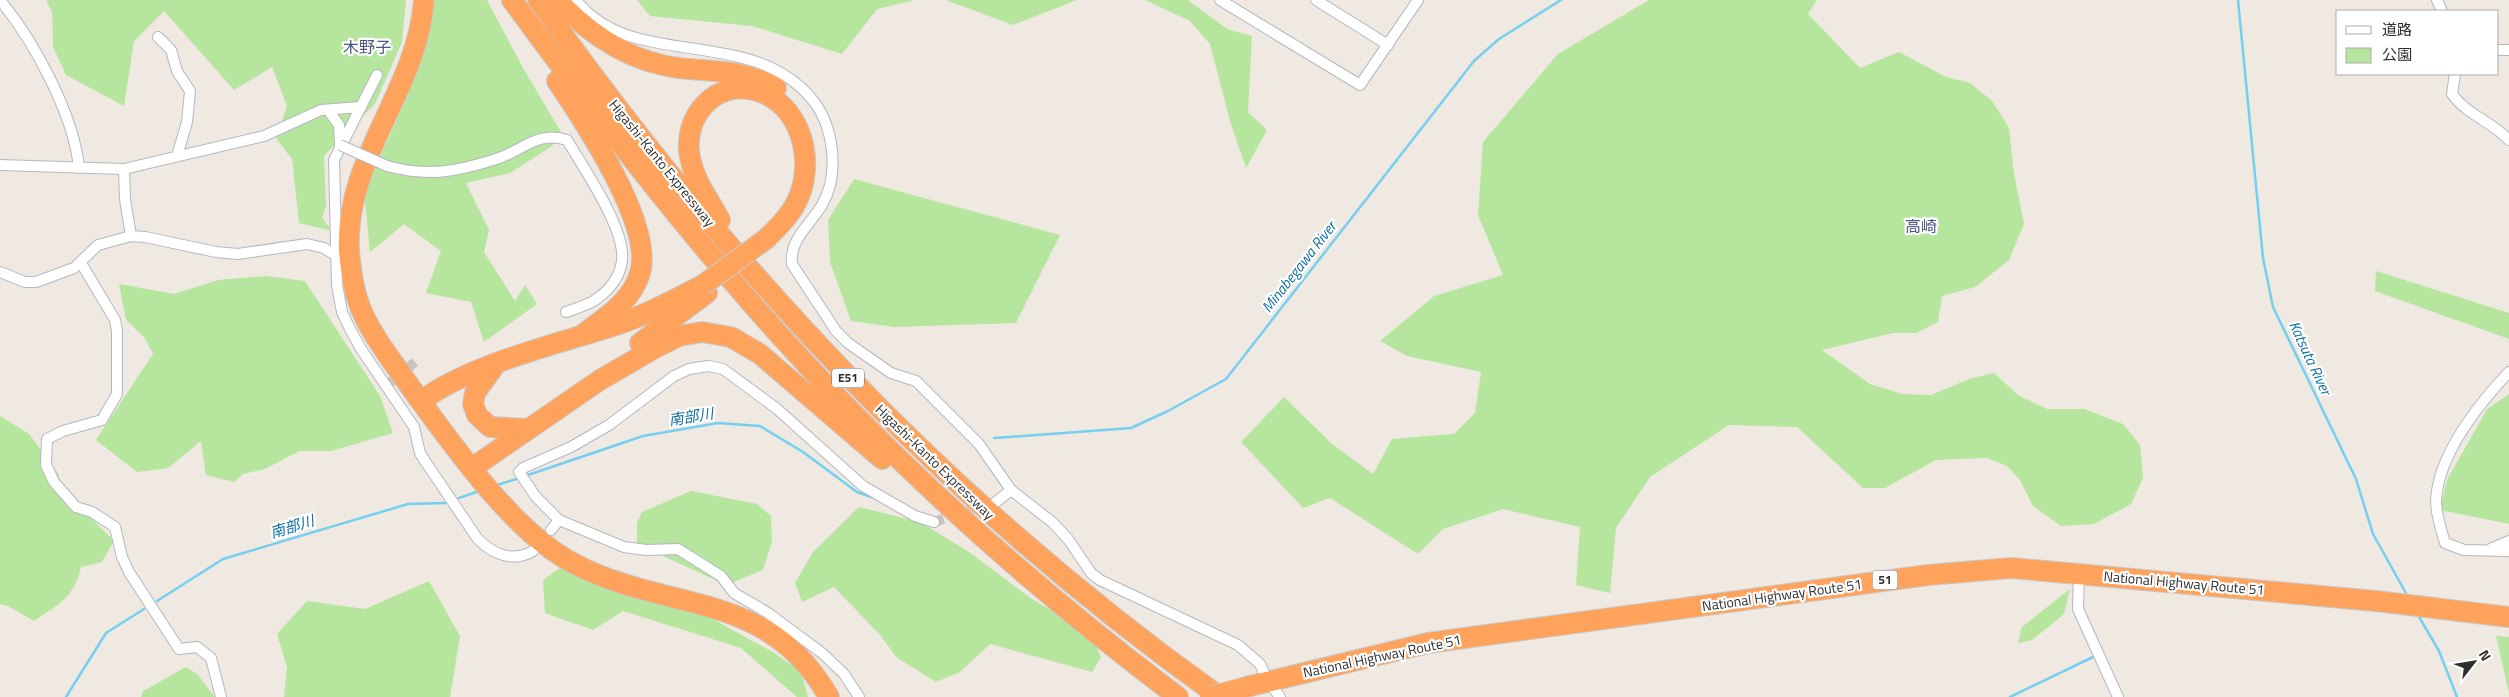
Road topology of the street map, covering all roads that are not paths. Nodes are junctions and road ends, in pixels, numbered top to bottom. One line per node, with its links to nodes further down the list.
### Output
1 (0, 0): 21 (street)
2 (424, 0): 35 (highway)
3 (503, 0): 31 (highway)
4 (512, 0): 43 (highway, Higashi-Kanto Expressway / E51)
5 (538, 0): 30 (highway, Higashi-Kanto Expressway / E51)
6 (557, 0): 24 (highway)
7 (576, 0): 38 (street)
8 (1220, 0): 12 (street)
9 (1316, 0): 12 (street)
10 (1413, 2): 12 (street)
11 (158, 37): 19 (street)
12 (1388, 45)
13 (377, 75): 15 (street)
14 (2455, 75): 17 (street)
15 (361, 107): 16 (street); 18 (street)
16 (328, 110): 18 (street); 19 (street)
17 (2509, 140)
18 (340, 146): 25 (street); 29 (street, bridge)
19 (178, 156): 22 (street)
20 (0, 165): 21 (street)
21 (79, 168): 22 (street)
22 (124, 169): 23 (street)
23 (131, 236): 25 (street); 26 (street)
24 (768, 243): 28 (highway, bridge); 30 (highway)
25 (335, 255): 45 (street)
26 (81, 263): 27 (street); 51 (street)
27 (0, 272)
28 (705, 289): 31 (highway); 34 (highway)
29 (566, 312)
30 (795, 321): 56 (highway, Higashi-Kanto Expressway / E51)
31 (582, 335): 32 (highway)
32 (496, 364): 35 (highway); 36 (highway)
33 (2509, 372): 46 (street)
34 (600, 380): 36 (highway); 43 (highway)
35 (421, 401): 37 (highway)
36 (528, 429): 37 (highway)
37 (472, 468): 52 (highway)
38 (1011, 490): 39 (street); 50 (street)
39 (996, 502)
40 (559, 520): 41 (street); 42 (street); 53 (street)
41 (934, 522)
42 (551, 530)
43 (978, 533): 54 (highway, Higashi-Kanto Expressway / E51)
44 (2509, 541): 46 (street)
45 (533, 550)
46 (2486, 550): 47 (street)
47 (2509, 551)
48 (2079, 574): 49 (highway, National Highway Route 51 / 51); 50 (highway, National Highway Route 51 / 51); 58 (street)
49 (2509, 617)
50 (1259, 684): 55 (highway, National Highway Route 51 / 51, bridge); 57 (street)
51 (221, 697)
52 (828, 697)
53 (859, 697)
54 (1178, 697)
55 (1210, 697)
56 (1220, 697)
57 (1280, 697)
58 (2118, 697)

